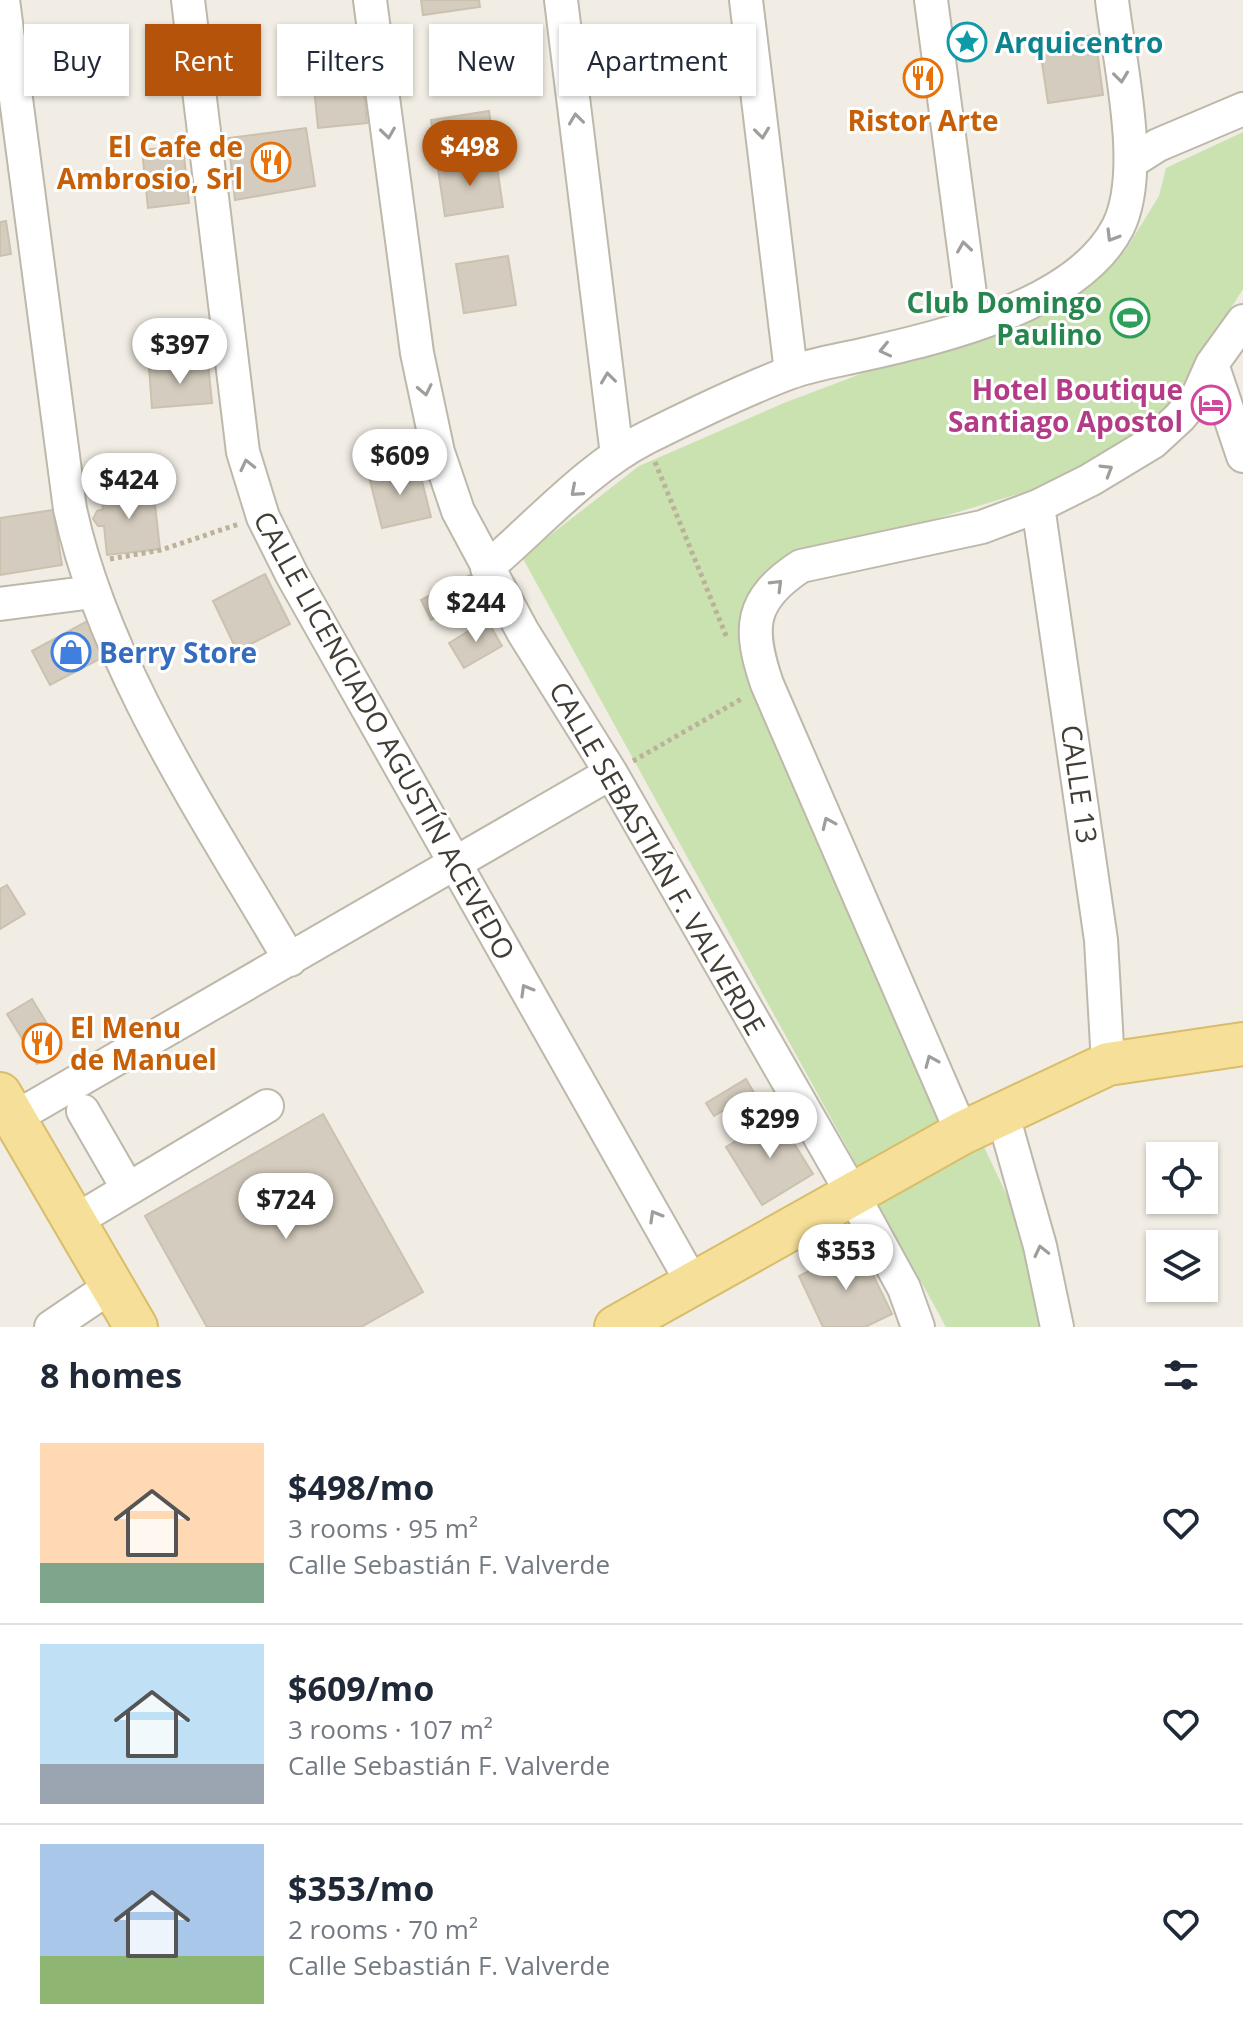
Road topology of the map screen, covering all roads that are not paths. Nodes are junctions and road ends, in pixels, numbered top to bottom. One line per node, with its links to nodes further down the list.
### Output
1 (3, 0): 18 (street)
2 (188, 0): 21 (street, CALLE LICENCIADO AGUSTÍN ACEVEDO, one-way to 2)
3 (370, 0): 17 (street, CALLE SEBASTIÁN F. VALVERDE, one-way to 17)
4 (561, 0): 14 (street, one-way to 4)
5 (746, 0): 13 (street, one-way to 13)
6 (931, 0): 11 (street, one-way to 6)
7 (1112, 0): 9 (street, one-way to 9)
8 (1243, 109): 9 (street)
9 (1131, 162): 11 (street, one-way to 11)
10 (1243, 321): 12 (street)
11 (974, 324): 13 (street, one-way to 13)
12 (1212, 364): 15 (street); 16 (street, one-way to 12)
13 (791, 372): 14 (street)
14 (617, 455): 17 (street, one-way to 17)
15 (1243, 456)
16 (1038, 506): 24 (street, CALLE 13); 29 (street, one-way to 16)
17 (487, 568): 20 (street, CALLE SEBASTIÁN F. VALVERDE)
18 (87, 578): 19 (street); 22 (street)
19 (0, 604)
20 (611, 773): 21 (street); 31 (street, CALLE SEBASTIÁN F. VALVERDE)
21 (454, 864): 22 (street); 33 (street, CALLE LICENCIADO AGUSTÍN ACEVEDO, one-way to 21)
22 (290, 960): 25 (street)
23 (1243, 1044): 24 (main road)
24 (1108, 1064): 28 (main road)
25 (7, 1106): 32 (main road)
26 (267, 1106): 30 (street)
27 (83, 1111): 30 (street)
28 (1002, 1112): 29 (main road); 39 (street, one-way to 28)
29 (962, 1133): 31 (main road)
30 (128, 1189): 32 (street)
31 (852, 1193): 33 (main road); 38 (street, CALLE SEBASTIÁN F. VALVERDE)
32 (75, 1221): 34 (main road)
33 (693, 1284): 37 (main road)
34 (113, 1285): 35 (street); 36 (main road)
35 (51, 1327)
36 (136, 1327)
37 (616, 1327)
38 (918, 1327)
39 (1057, 1327)

